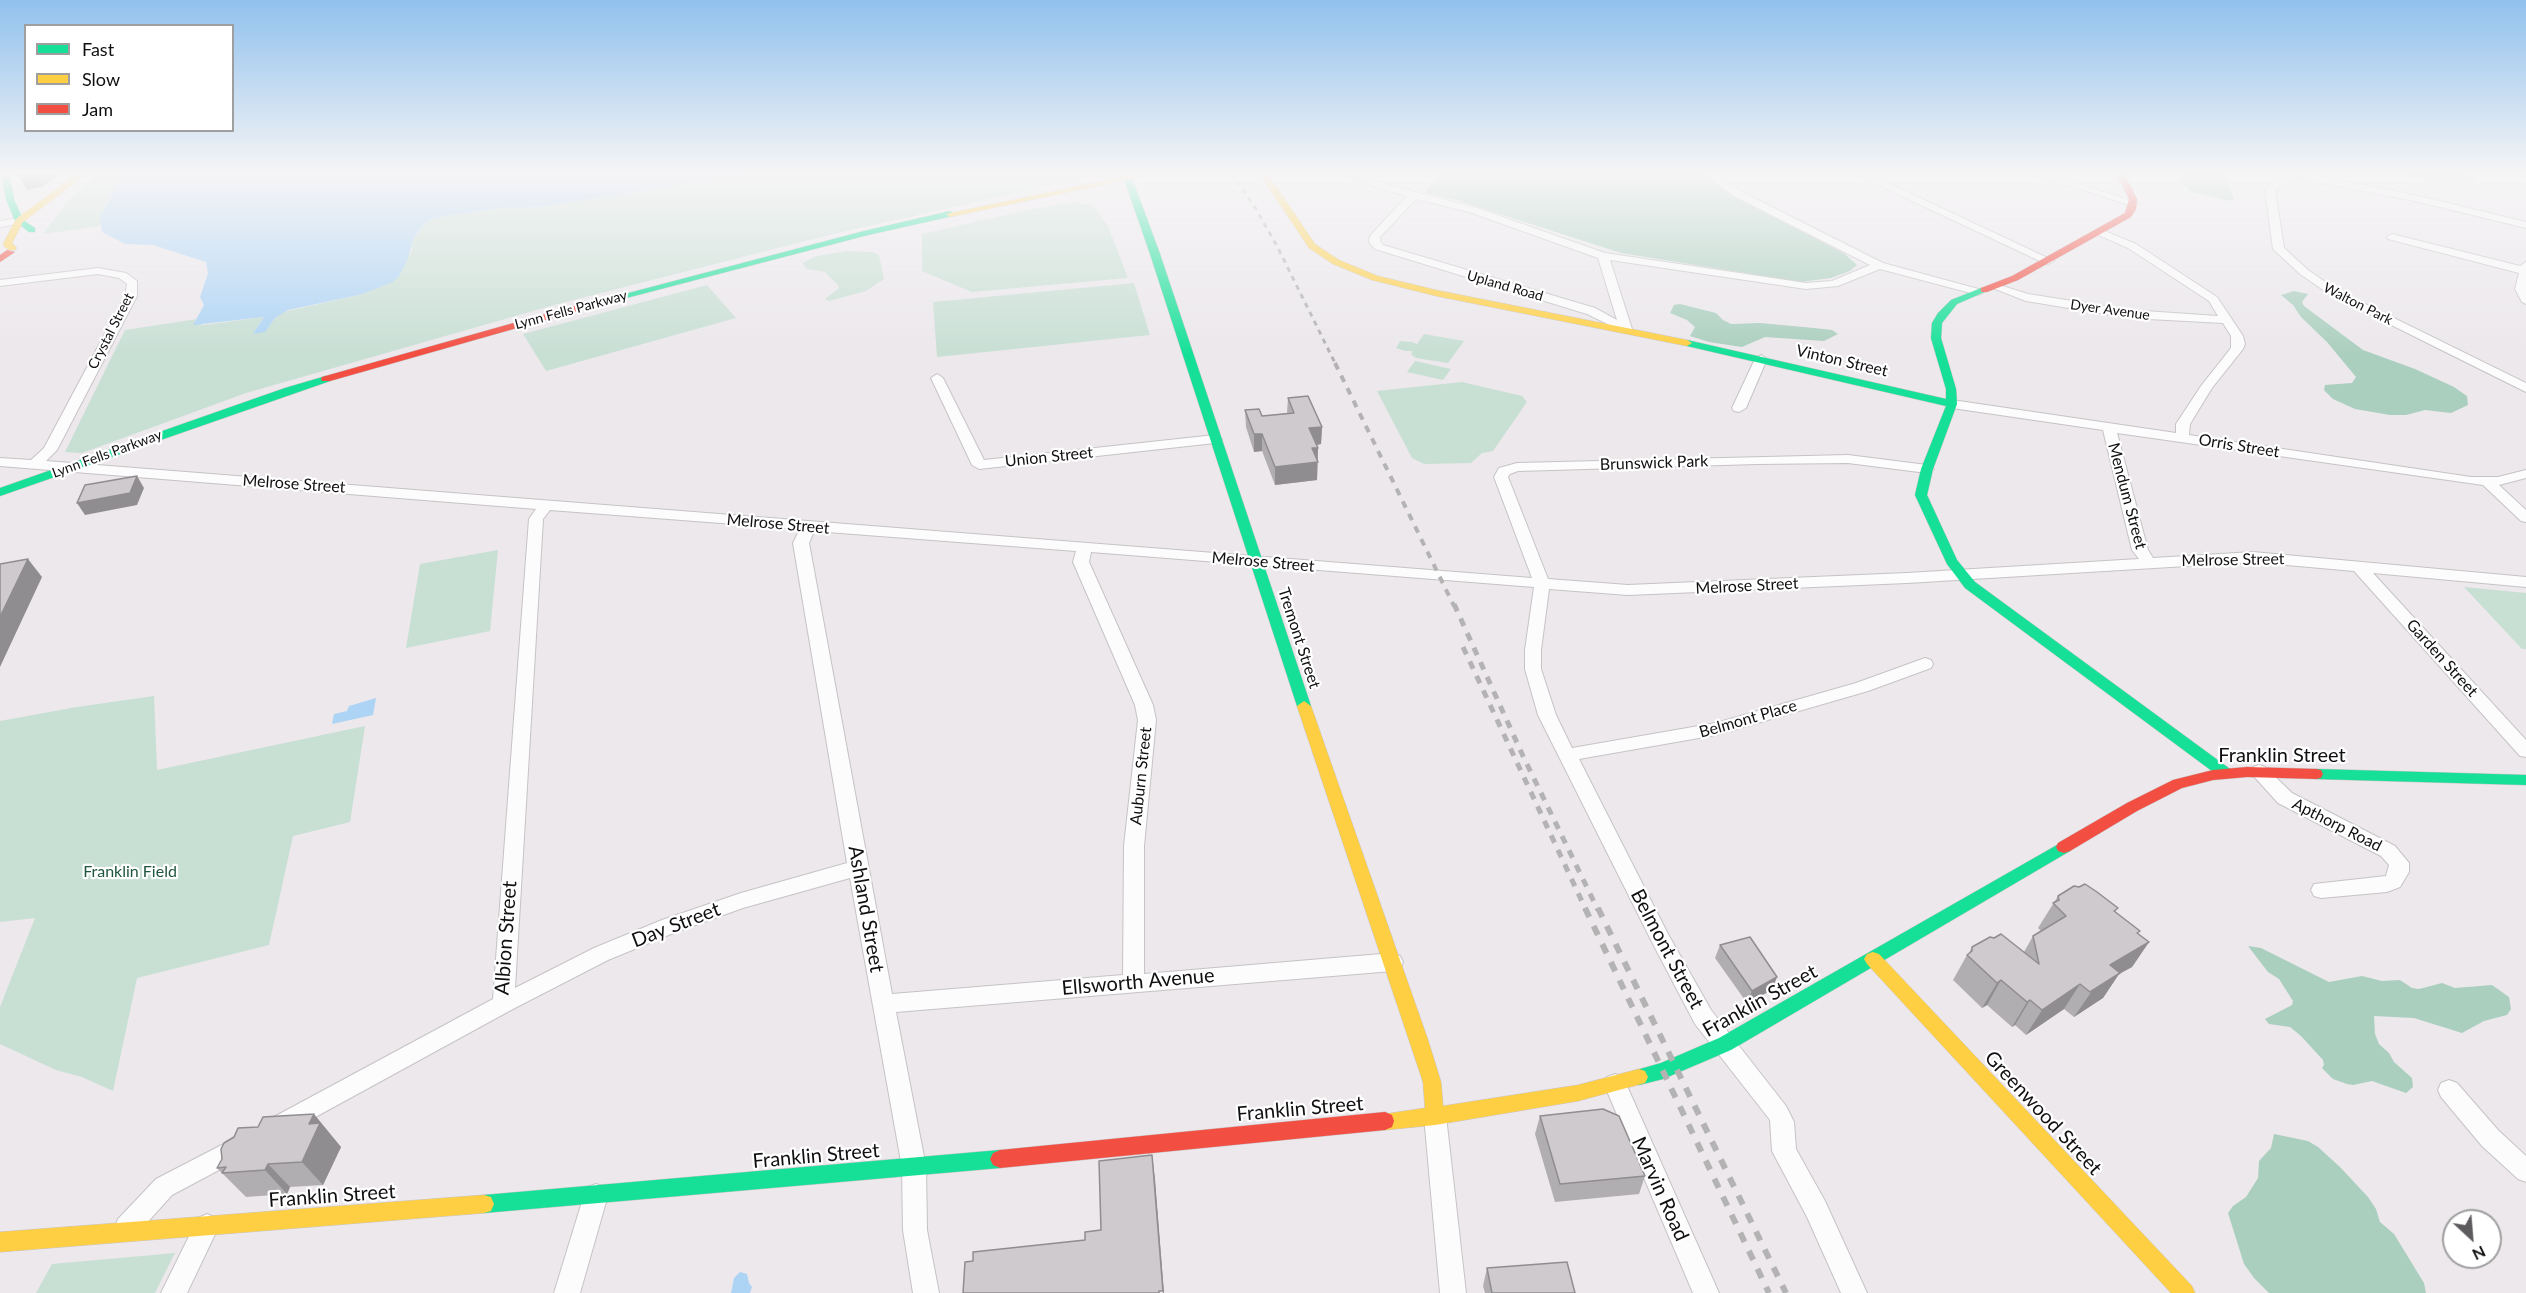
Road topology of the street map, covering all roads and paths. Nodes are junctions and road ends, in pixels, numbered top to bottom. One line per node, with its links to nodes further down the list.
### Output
1 (13, 233): 14 (main road)
2 (29, 233): 14 (main road)
3 (866, 233): 36 (main road, Lynn Fells Parkway)
4 (1145, 233): 33 (main road, Tremont Street)
5 (1303, 233): 25 (main road, Vinton Street)
6 (1378, 233): 25 (street, Upland Road)
7 (1539, 233): 15 (street)
8 (1815, 233): 17 (street)
9 (1988, 233): 16 (street)
10 (2098, 233): 16 (main road)
11 (2103, 233): 24 (street)
12 (2276, 233): 28 (street, Walton Park)
13 (2392, 237): 19 (street)
14 (7, 253): 18 (main road)
15 (1603, 256): 17 (street); 25 (street)
16 (2048, 261): 21 (main road)
17 (1879, 266): 22 (street)
18 (0, 267)
19 (2525, 268): 23 (street)
20 (0, 283): 35 (street, Crystal Street)
21 (1996, 286): 22 (main road); 24 (street, Dyer Avenue)
22 (1978, 292): 29 (main road)
23 (2526, 300)
24 (2226, 320): 32 (street)
25 (1626, 329): 26 (main road, Vinton Street)
26 (1761, 359): 29 (main road, Vinton Street); 30 (street)
27 (937, 378): 33 (street, Union Street)
28 (2526, 388)
29 (1952, 404): 31 (street, Orris Street); 37 (main road)
30 (1739, 408)
31 (2109, 427): 32 (street, Orris Street); 46 (street, Mendum Street)
32 (2182, 437): 39 (street, Orris Street)
33 (1215, 439): 45 (main road, Tremont Street)
34 (0, 462): 35 (street, Melrose Street)
35 (34, 465): 36 (street, Melrose Street)
36 (71, 468): 40 (main road, Lynn Fells Parkway); 41 (street, Melrose Street)
37 (1927, 469): 48 (main road); 50 (street, Brunswick Park)
38 (2526, 474): 39 (street, Orris Street)
39 (2488, 482): 42 (street)
40 (0, 492)
41 (546, 504): 43 (street, Melrose Street); 62 (street, Albion Street)
42 (2526, 518)
43 (809, 527): 44 (street, Melrose Street); 57 (street, Ashland Street)
44 (1084, 548): 45 (street, Melrose Street); 61 (street, Auburn Street)
45 (1256, 561): 50 (street, Melrose Street); 60 (main road, Tremont Street)
46 (2149, 563): 47 (street, Melrose Street); 48 (street, Melrose Street)
47 (2358, 566): 49 (street, Melrose Street); 52 (street, Garden Street)
48 (1960, 575): 50 (street, Melrose Street); 55 (main road)
49 (2526, 582)
50 (1542, 584): 53 (street, Belmont Street)
51 (1925, 664): 53 (street, Belmont Place)
52 (2526, 751)
53 (1567, 754): 64 (street, Belmont Street)
54 (2259, 772): 55 (main road, Franklin Street); 56 (main road, Franklin Street); 58 (street, Apthorp Road)
55 (2225, 773): 59 (main road, Franklin Street)
56 (2526, 780)
57 (858, 868): 62 (street, Day Street); 63 (street, Ashland Street)
58 (2321, 890)
59 (1873, 959): 64 (main road, Franklin Street); 80 (main road, Greenwood Street)
60 (1393, 962): 61 (street, Ellsworth Avenue); 67 (main road, Tremont Street)
61 (1134, 982): 63 (street, Ellsworth Avenue)
62 (503, 1004): 72 (street, Albion Street)
63 (884, 1004): 68 (street, Ashland Street)
64 (1725, 1044): 65 (main road, Franklin Street); 79 (street, Belmont Street)
65 (1615, 1084): 67 (main road, Franklin Street); 78 (street, Marvin Road)
66 (2449, 1090): 69 (street)
67 (1435, 1116): 68 (main road, Franklin Street); 77 (street)
68 (914, 1167): 70 (main road, Franklin Street); 76 (street, Ashland Street)
69 (2526, 1171)
70 (596, 1196): 71 (main road, Franklin Street); 75 (street)
71 (208, 1225): 72 (main road, Franklin Street); 74 (street)
72 (122, 1232): 73 (main road, Franklin Street)
73 (0, 1242)
74 (174, 1293)
75 (567, 1293)
76 (926, 1293)
77 (1453, 1293)
78 (1706, 1293)
79 (1854, 1293)
80 (2186, 1293)

